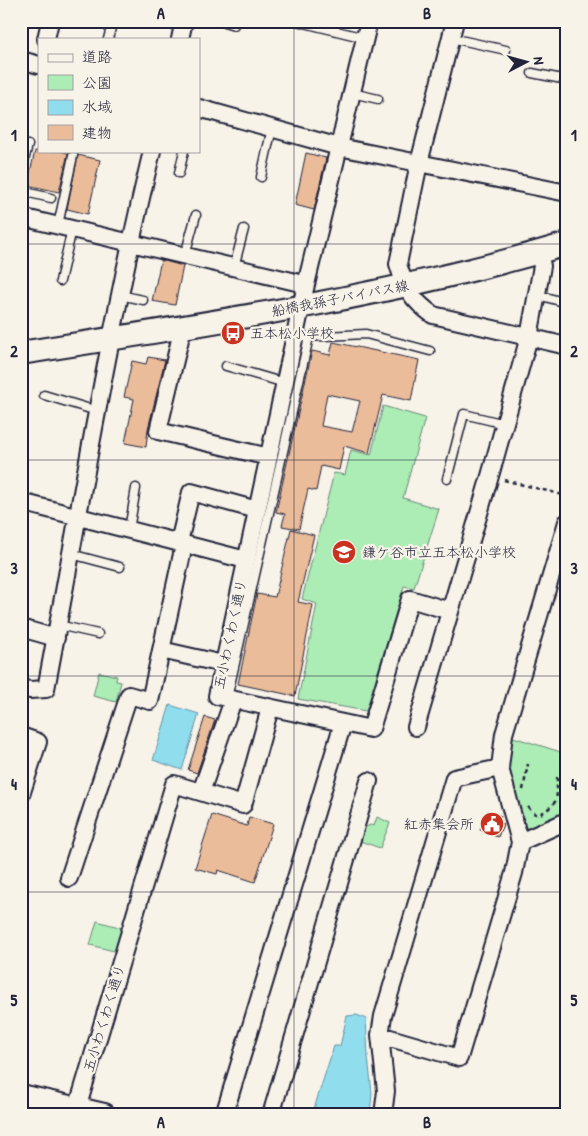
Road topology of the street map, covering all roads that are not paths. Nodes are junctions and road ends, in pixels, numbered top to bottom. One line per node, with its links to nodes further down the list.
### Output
1 (50, 21): 9 (street)
2 (184, 21): 11 (street)
3 (221, 21): 7 (lane)
4 (296, 21): 12 (lane)
5 (369, 21): 12 (street, 五小わくわく通り)
6 (455, 21): 13 (street)
7 (234, 25)
8 (111, 28): 10 (lane)
9 (46, 38)
10 (108, 38)
11 (180, 38)
12 (365, 38): 19 (street, 五小わくわく通り)
13 (451, 38): 14 (lane); 28 (street)
14 (506, 50)
15 (21, 60): 16 (street)
16 (38, 65)
17 (532, 73): 18 (lane)
18 (567, 80)
19 (352, 93): 20 (lane); 24 (street, 五小わくわく通り)
20 (378, 99)
21 (200, 108): 22 (street)
22 (272, 128): 24 (street); 31 (lane)
23 (28, 145): 29 (lane)
24 (340, 147): 28 (street); 51 (street, 五小わくわく通り)
25 (152, 152): 39 (street)
26 (184, 152): 30 (lane)
27 (73, 156): 37 (lane)
28 (419, 163): 33 (street); 46 (street)
29 (21, 173)
30 (179, 173)
31 (261, 177)
32 (21, 191): 34 (lane)
33 (566, 191)
34 (51, 198)
35 (196, 215): 42 (lane)
36 (21, 217): 37 (street)
37 (65, 227): 39 (street); 44 (lane)
38 (244, 229): 43 (lane)
39 (130, 242): 42 (street); 47 (street)
40 (567, 244): 41 (street, 船橋我孫子バイパス線)
41 (539, 253): 46 (street, 船橋我孫子バイパス線); 48 (street)
42 (185, 256): 43 (street)
43 (234, 267): 45 (street)
44 (60, 280)
45 (296, 282)
46 (406, 286): 51 (street, 船橋我孫子バイパス線); 54 (street)
47 (120, 295): 49 (lane); 55 (street)
48 (538, 296): 50 (lane); 54 (street)
49 (143, 300)
50 (567, 303)
51 (302, 307): 52 (street, 船橋我孫子バイパス線); 53 (street, 五小わくわく通り)
52 (183, 327): 55 (street, 船橋我孫子バイパス線); 64 (street)
53 (302, 337): 57 (lane); 60 (street, 五小わくわく通り); 83 (lane)
54 (529, 337): 56 (street); 63 (street)
55 (111, 339): 58 (street, 船橋我孫子バイパス線); 62 (street)
56 (567, 346)
57 (430, 351)
58 (21, 353)
59 (226, 366): 60 (lane)
60 (285, 383): 64 (street, 五小わくわく通り)
61 (44, 395): 62 (lane)
62 (97, 411): 69 (street)
63 (505, 424): 65 (lane); 76 (street)
64 (269, 457): 68 (street, 五小わくわく通り)
65 (447, 479)
66 (136, 488): 71 (lane)
67 (22, 506): 69 (street)
68 (257, 510): 72 (street); 74 (street, 五小わくわく通り)
69 (78, 516): 71 (street); 73 (street)
70 (567, 522): 88 (street)
71 (129, 530): 72 (street)
72 (184, 545): 74 (street); 80 (street)
73 (71, 554): 75 (lane); 78 (street)
74 (246, 560): 81 (street, 五小わくわく通り)
75 (120, 567)
76 (450, 611): 85 (street); 86 (street)
77 (21, 628): 78 (street)
78 (57, 632): 79 (lane); 82 (street)
79 (98, 634)
80 (161, 650): 81 (street); 94 (street)
81 (223, 664): 83 (street, 五小わくわく通り)
82 (21, 688)
83 (230, 699): 84 (street); 90 (street, 五小わくわく通り)
84 (270, 708): 85 (street); 90 (street)
85 (343, 723): 99 (street)
86 (416, 727)
87 (21, 736): 91 (street)
88 (500, 768): 93 (street); 95 (street)
89 (369, 781): 100 (street)
90 (201, 792): 97 (street, 五小わくわく通り)
91 (21, 795)
92 (567, 821): 93 (street)
93 (520, 842): 95 (street)
94 (69, 878)
95 (380, 1036): 101 (street)
96 (21, 1096): 97 (street)
97 (74, 1110): 98 (street)
98 (104, 1115)
99 (224, 1115)
100 (271, 1115)
101 (384, 1115)

